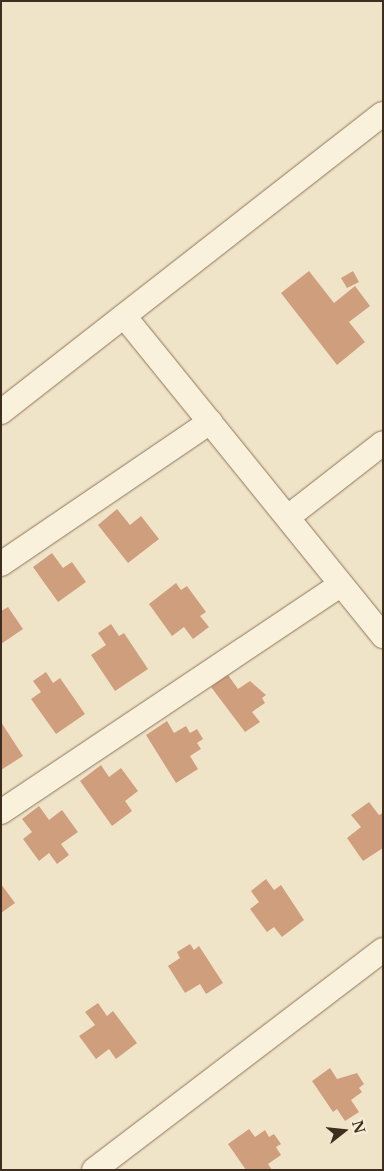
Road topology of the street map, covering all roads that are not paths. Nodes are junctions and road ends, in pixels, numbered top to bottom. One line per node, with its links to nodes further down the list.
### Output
1 (383, 114): 2 (street)
2 (124, 316): 3 (street); 4 (street)
3 (1, 412)
4 (210, 422): 6 (street); 7 (street)
5 (383, 443): 6 (street)
6 (288, 517): 8 (street)
7 (1, 564)
8 (341, 584): 9 (street); 10 (street)
9 (383, 636)
10 (1, 812)
11 (383, 950): 12 (street)
12 (94, 1170)

